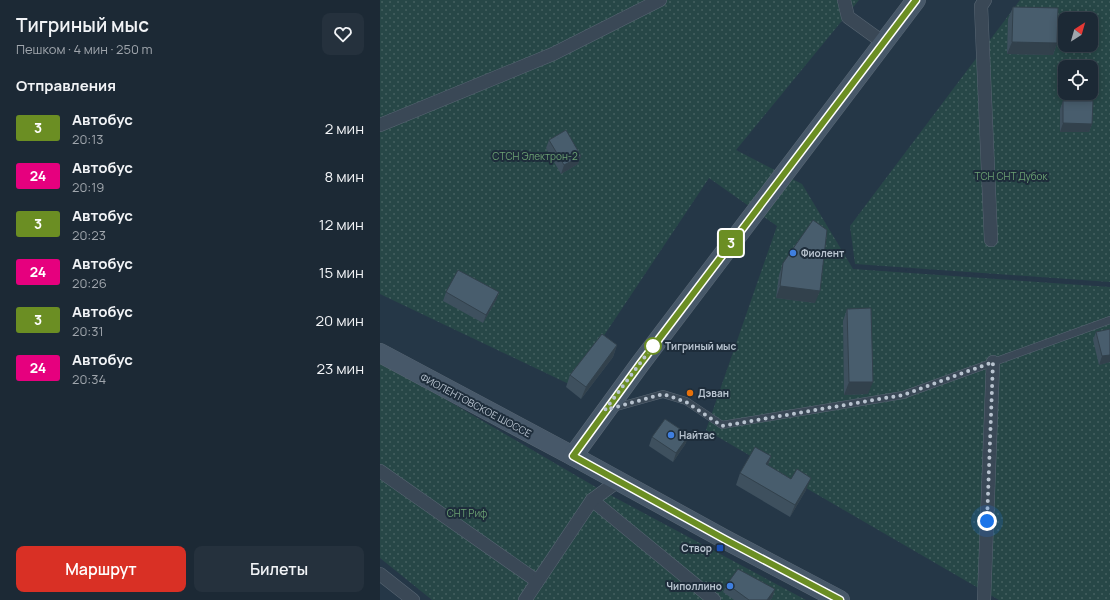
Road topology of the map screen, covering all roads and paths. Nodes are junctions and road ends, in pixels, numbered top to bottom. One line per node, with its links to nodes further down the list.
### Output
1 (660, 0): 6 (street)
2 (844, 0): 5 (street)
3 (916, 0): 5 (main road)
4 (985, 0): 7 (street)
5 (884, 43): 11 (main road)
6 (380, 124)
7 (991, 240)
8 (1110, 320): 10 (lane)
9 (380, 353): 12 (main road, ФИОЛЕНТОВСКОЕ ШОССЕ)
10 (993, 362): 11 (lane); 22 (street)
11 (605, 410): 12 (main road)
12 (573, 456): 14 (main road, ФИОЛЕНТОВСКОЕ ШОССЕ)
13 (380, 471): 17 (street)
14 (618, 481): 15 (street); 21 (main road, ФИОЛЕНТОВСКОЕ ШОССЕ)
15 (592, 500): 17 (street); 20 (street)
16 (380, 574): 18 (street)
17 (538, 581): 19 (street)
18 (413, 600)
19 (525, 600)
20 (714, 600)
21 (840, 600)
22 (984, 600)

